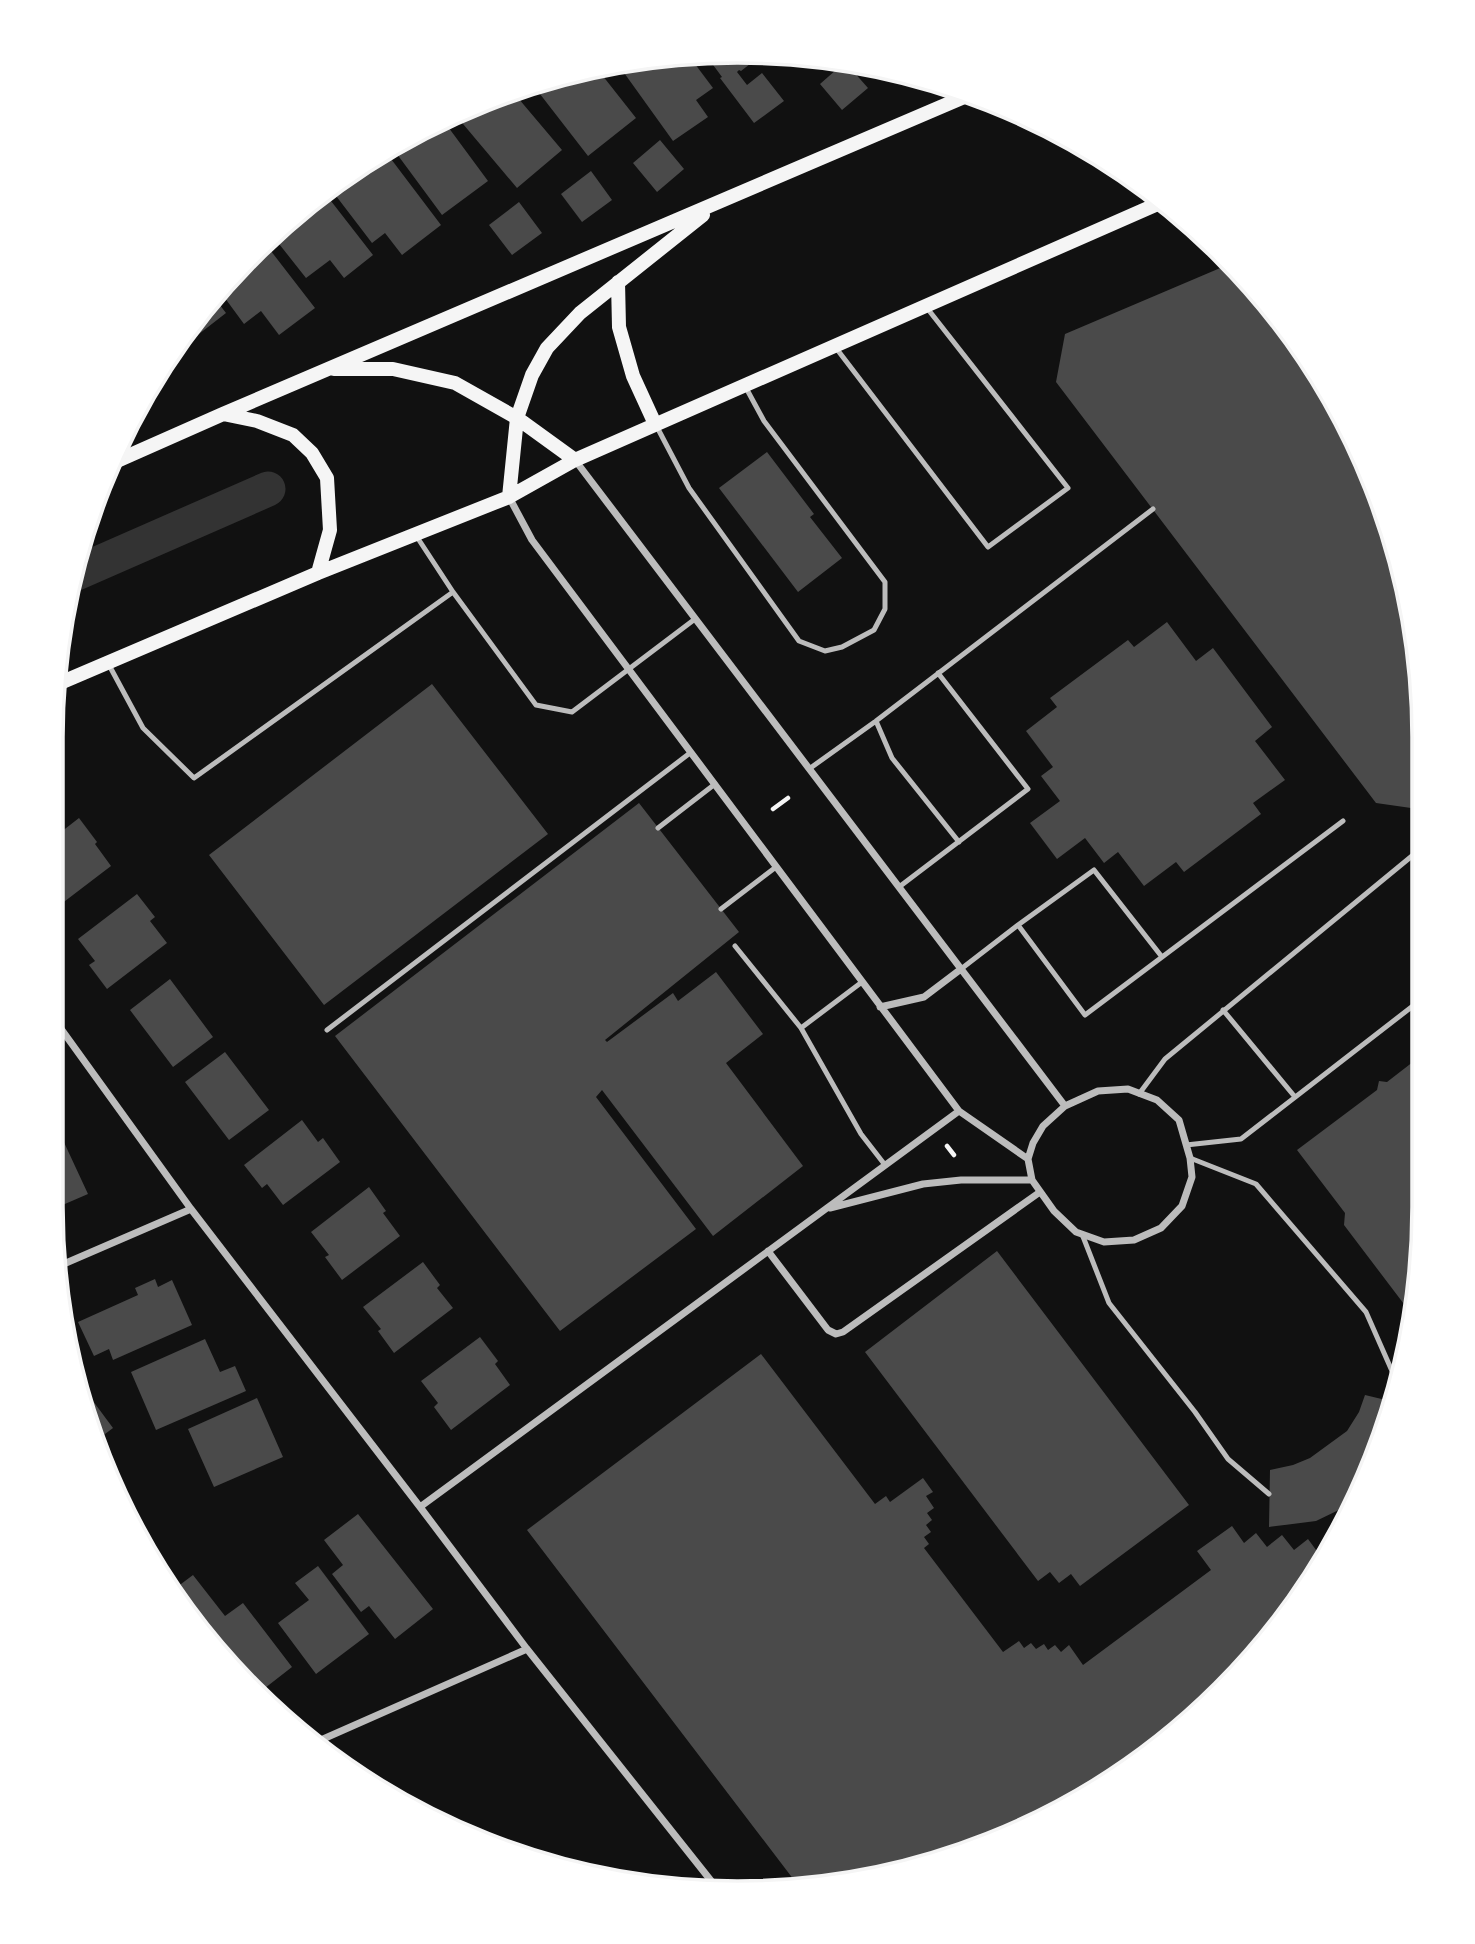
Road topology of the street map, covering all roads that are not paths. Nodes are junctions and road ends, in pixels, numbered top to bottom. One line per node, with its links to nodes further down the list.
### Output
1 (956, 100): 2 (main road)
2 (718, 203): 4 (main road); 7 (main road)
3 (1153, 206): 5 (main road)
4 (618, 282): 10 (main road); 11 (main road)
5 (925, 306): 6 (main road); 6 (lane)
6 (834, 346): 8 (main road)
7 (327, 369): 9 (main road); 10 (main road)
8 (744, 385): 11 (main road); 11 (lane)
9 (223, 414): 12 (main road); 17 (main road)
10 (517, 418): 13 (main road); 14 (main road)
11 (655, 424): 13 (main road)
12 (124, 458)
13 (575, 460): 14 (main road); 19 (street)
14 (509, 497): 16 (main road); 21 (street)
15 (1153, 509): 22 (lane)
16 (416, 534): 17 (main road); 18 (lane)
17 (318, 573): 20 (main road)
18 (453, 592): 20 (lane); 21 (lane)
19 (695, 619): 21 (lane); 26 (street)
20 (108, 663): 23 (main road)
21 (628, 669): 25 (street)
22 (938, 673): 24 (lane); 30 (lane)
23 (65, 681)
24 (876, 721): 26 (lane); 30 (lane)
25 (690, 753): 27 (street); 44 (lane)
26 (809, 769): 33 (street)
27 (715, 785): 29 (lane); 32 (street)
28 (1343, 821): 37 (lane)
29 (658, 828)
30 (958, 842): 33 (lane)
31 (1412, 856): 42 (lane)
32 (776, 867): 34 (lane); 39 (street)
33 (899, 887): 38 (street)
34 (721, 909)
35 (1018, 925): 37 (lane); 37 (lane); 38 (lane)
36 (735, 946): 43 (lane)
37 (1162, 957)
38 (961, 969): 40 (street); 48 (street)
39 (862, 982): 40 (street); 43 (lane)
40 (880, 1007): 49 (street)
41 (1412, 1007): 47 (lane)
42 (1223, 1010): 46 (lane); 47 (lane)
43 (801, 1028): 53 (lane)
44 (327, 1030)
45 (63, 1032): 56 (street)
46 (1139, 1094): 48 (street); 50 (street)
47 (1295, 1097): 50 (lane)
48 (1065, 1106): 52 (street)
49 (959, 1111): 52 (street); 53 (street)
50 (1186, 1145): 51 (street)
51 (1190, 1158): 58 (street); 61 (lane)
52 (1028, 1159): 54 (street)
53 (885, 1165): 57 (street)
54 (1032, 1180): 55 (street); 57 (street)
55 (1040, 1192): 58 (street); 59 (street)
56 (191, 1209): 60 (street); 63 (street)
57 (826, 1209): 59 (street)
58 (1083, 1234): 62 (lane)
59 (768, 1251): 63 (street)
60 (65, 1263)
61 (1392, 1370)
62 (1269, 1494)
63 (421, 1507): 64 (street)
64 (527, 1649): 65 (street); 66 (street)
65 (323, 1739)
66 (711, 1880)

